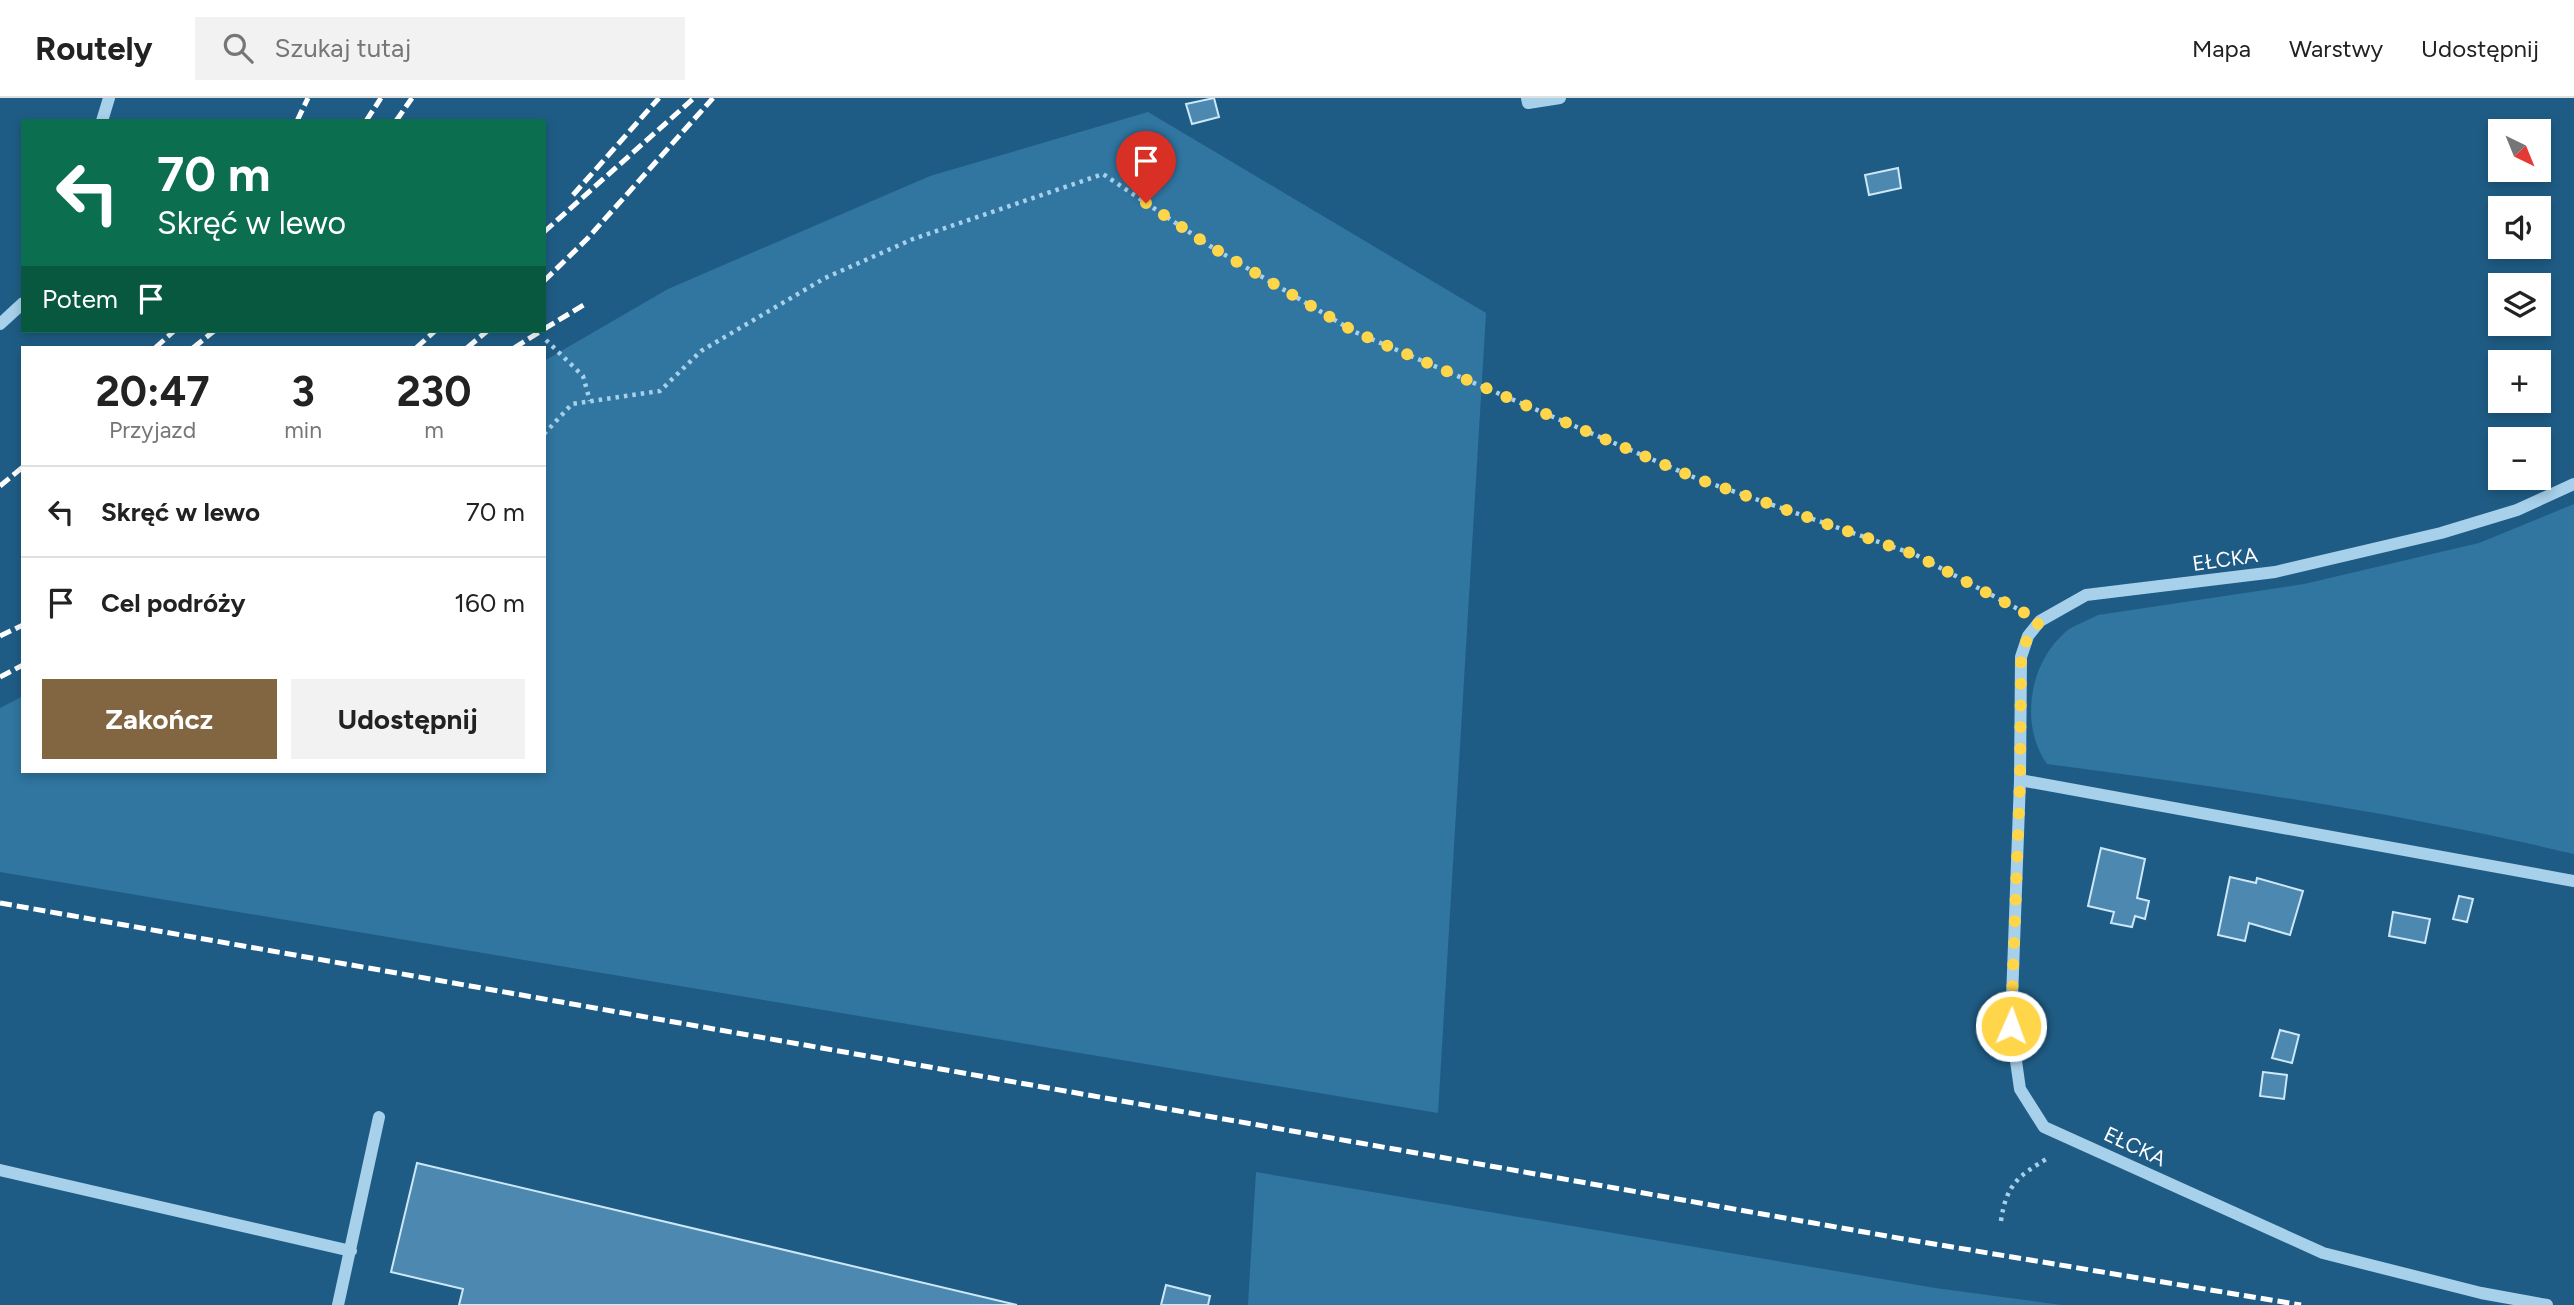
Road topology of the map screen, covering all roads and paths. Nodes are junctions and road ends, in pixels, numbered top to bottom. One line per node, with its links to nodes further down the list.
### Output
1 (109, 98): 4 (street)
2 (1527, 98): 3 (street)
3 (1560, 98)
4 (103, 119)
5 (21, 305): 6 (street)
6 (0, 324)
7 (546, 340): 8 (path)
8 (590, 401): 9 (path); 11 (path)
9 (546, 432)
10 (2574, 484): 11 (street, EŁCKA)
11 (2040, 621): 12 (street, EŁCKA)
12 (2020, 780): 13 (street); 15 (street, EŁCKA)
13 (2574, 881)
14 (379, 1117): 18 (street)
15 (2076, 1140): 17 (path); 20 (street, EŁCKA)
16 (0, 1170): 18 (street)
17 (2001, 1221)
18 (351, 1251): 19 (street)
19 (338, 1305)
20 (2547, 1305)

